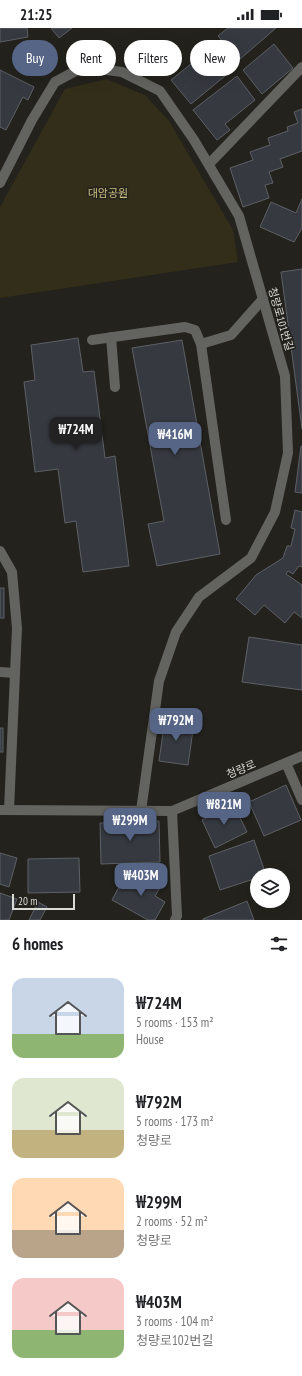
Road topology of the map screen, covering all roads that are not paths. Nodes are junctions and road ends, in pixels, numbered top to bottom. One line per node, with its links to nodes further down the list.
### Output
1 (302, 67): 2 (street)
2 (209, 164): 3 (street, 청량로101번길); 4 (street, 청량로101번길)
3 (0, 183)
4 (263, 299): 7 (street); 19 (street, 청량로101번길)
5 (111, 338): 6 (street); 7 (street); 8 (street)
6 (92, 340)
7 (201, 344): 9 (street)
8 (115, 387)
9 (226, 520)
10 (0, 551): 12 (street)
11 (0, 571): 12 (street)
12 (12, 572): 14 (street)
13 (0, 672): 14 (street)
14 (15, 673): 18 (street)
15 (302, 756): 16 (street, 청량로)
16 (286, 763): 17 (street); 20 (street, 청량로)
17 (302, 800)
18 (4, 810): 19 (street, 청량로)
19 (141, 811): 20 (street, 청량로)
20 (172, 812): 21 (street)
21 (175, 920)

